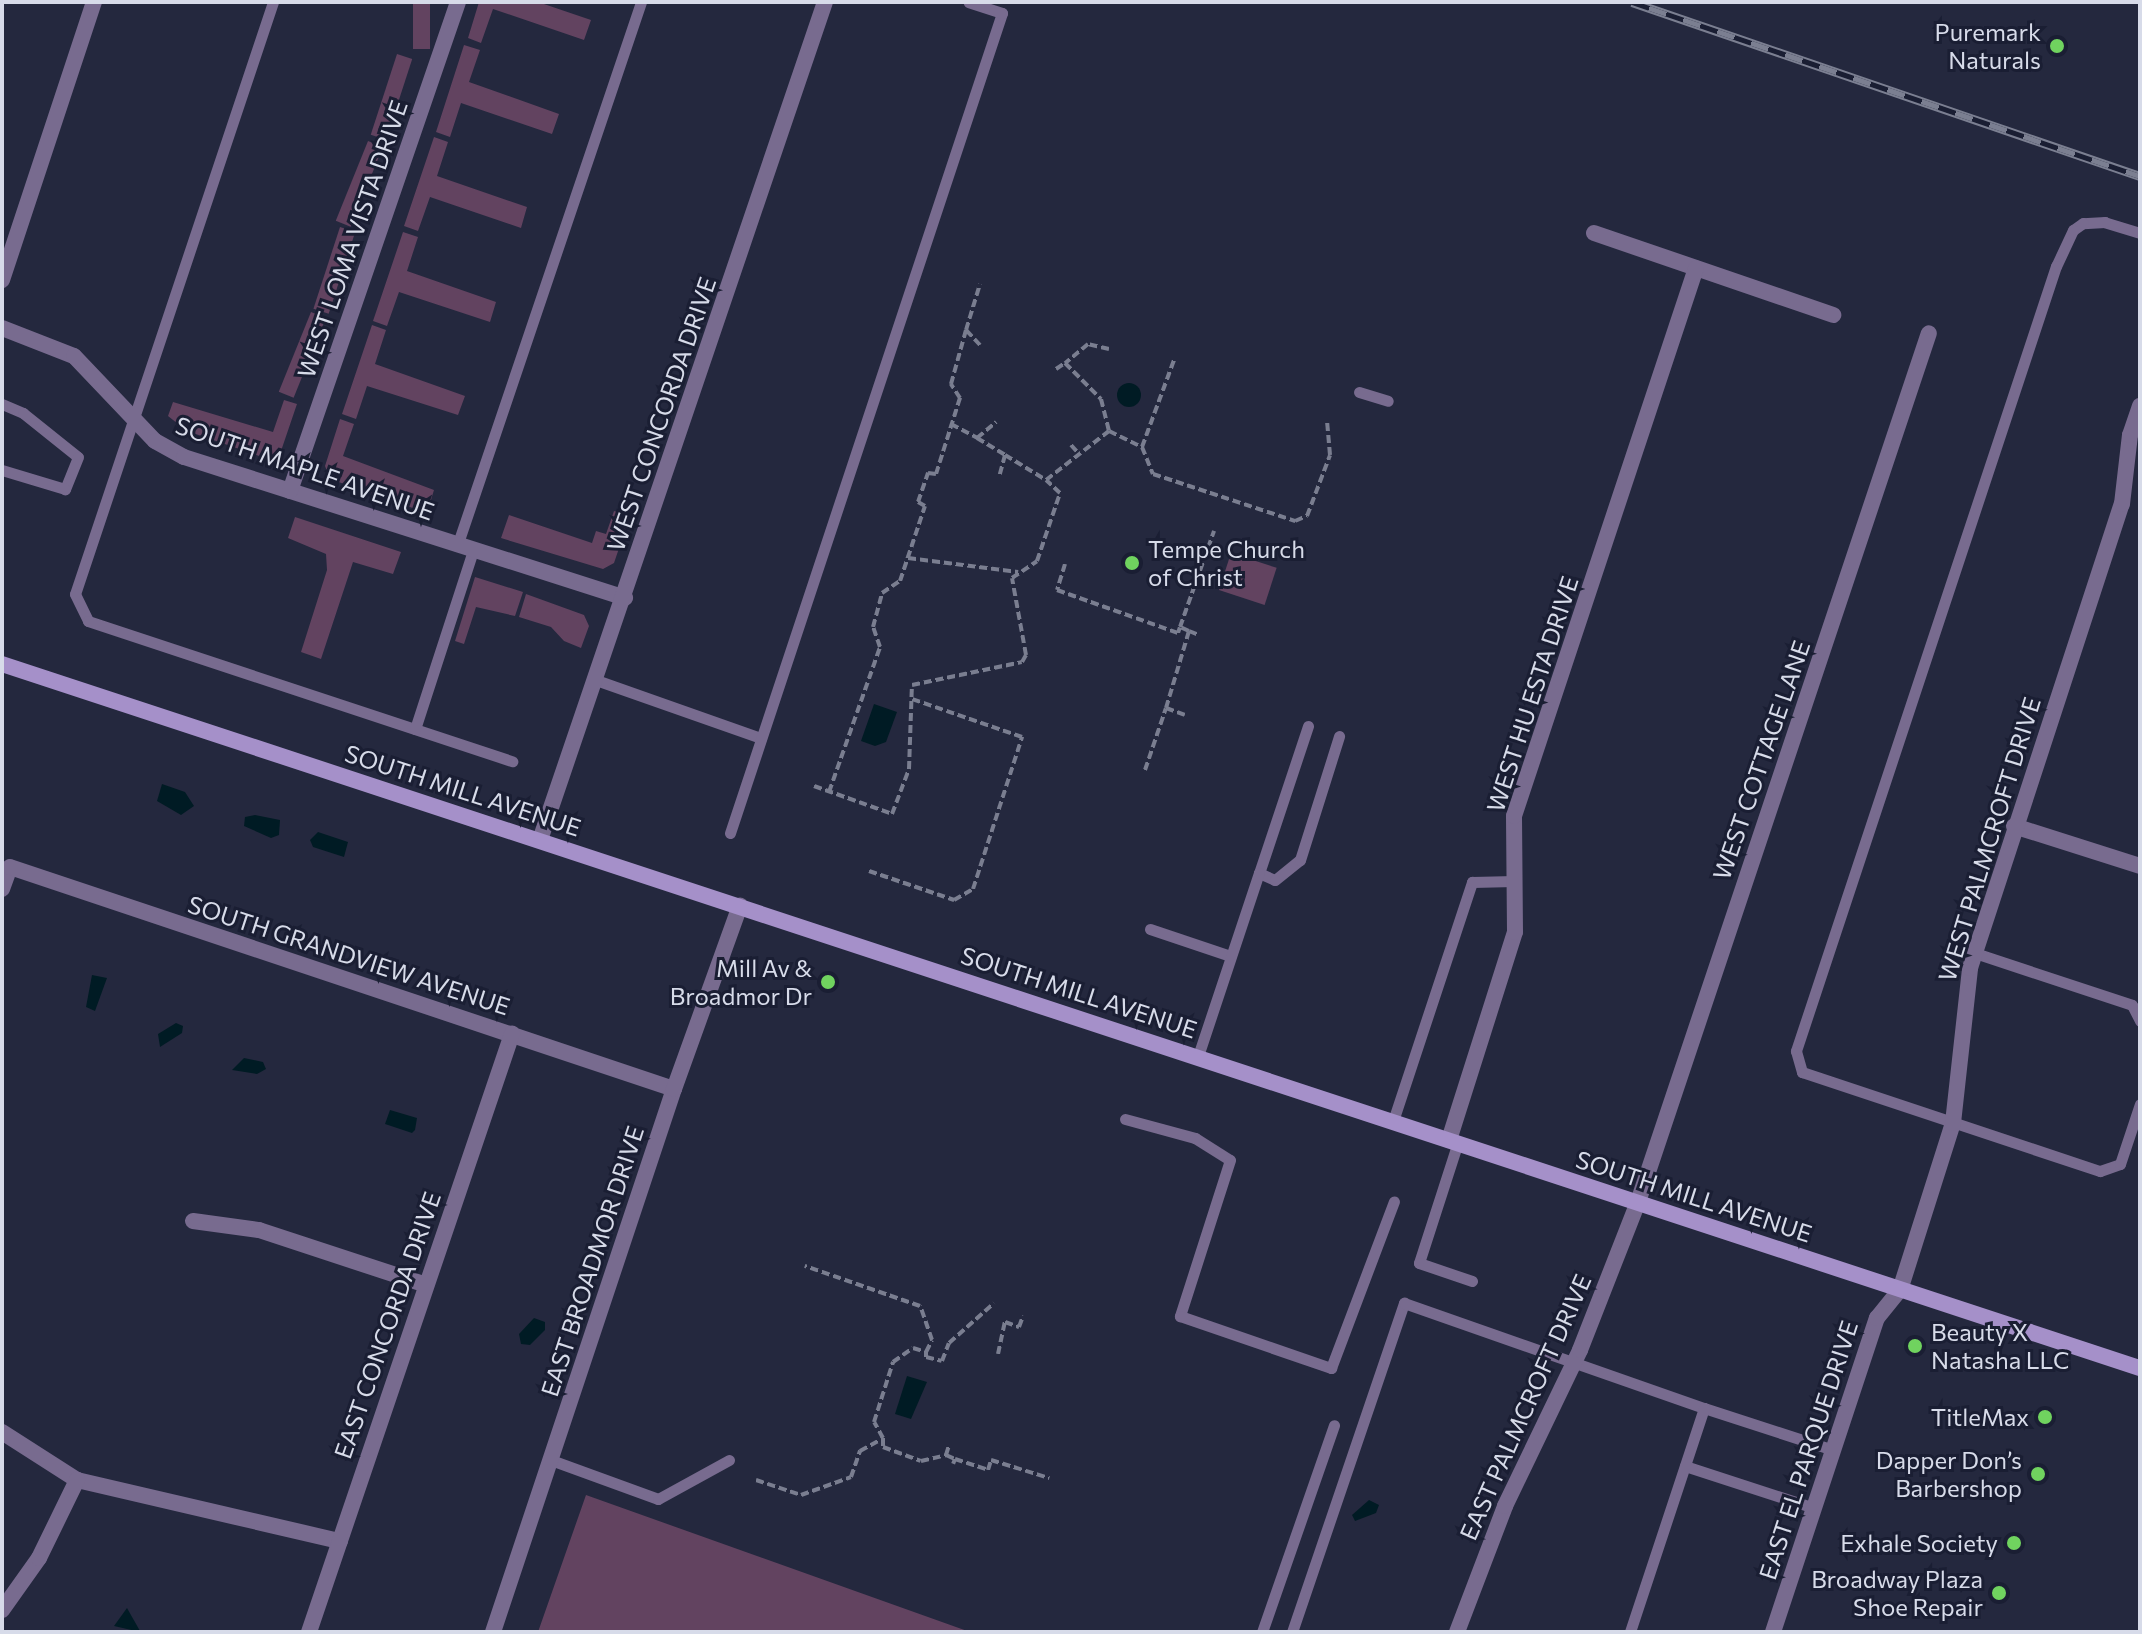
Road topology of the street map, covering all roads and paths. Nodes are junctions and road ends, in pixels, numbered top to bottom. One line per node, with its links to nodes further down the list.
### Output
1 (94, 2): 10 (street)
2 (273, 2): 26 (lane)
3 (458, 2): 38 (street, WEST LOMA VISTA DRIVE)
4 (641, 2): 40 (lane)
5 (825, 2): 44 (street, WEST CONCORDA DRIVE)
6 (969, 2): 56 (lane)
7 (1594, 233): 9 (street)
8 (2140, 233): 80 (lane)
9 (1696, 268): 12 (street); 67 (street, WEST HU ESTA DRIVE)
10 (2, 280)
11 (980, 284): 14 (path)
12 (1833, 315)
13 (2, 328): 26 (street, SOUTH MAPLE AVENUE)
14 (966, 330): 16 (path); 28 (path)
15 (1929, 333): 83 (street, WEST COTTAGE LANE)
16 (980, 345)
17 (1109, 349): 19 (path)
18 (1174, 360): 32 (path)
19 (1065, 363): 20 (path); 29 (path)
20 (1056, 369)
21 (1359, 392): 22 (lane)
22 (1388, 401)
23 (2, 404): 35 (lane)
24 (2140, 406): 61 (street, WEST PALMCROFT DRIVE)
25 (1327, 419): 32 (path)
26 (134, 420): 38 (street, SOUTH MAPLE AVENUE); 54 (lane)
27 (996, 422): 30 (path)
28 (951, 424): 30 (path); 41 (path)
29 (1109, 431): 32 (path); 33 (path)
30 (977, 438): 34 (path)
31 (1071, 445): 33 (path)
32 (1142, 447)
33 (1079, 454): 37 (path)
34 (1005, 455): 36 (path); 37 (path)
35 (2, 470)
36 (1000, 474)
37 (1046, 480): 43 (path)
38 (290, 491): 40 (street, SOUTH MAPLE AVENUE)
39 (1214, 531): 45 (path)
40 (465, 548): 44 (street, SOUTH MAPLE AVENUE); 54 (lane)
41 (907, 558): 43 (path); 60 (path)
42 (1065, 564): 45 (path)
43 (1021, 572): 50 (path)
44 (625, 598): 49 (street, WEST CONCORDA DRIVE)
45 (1180, 627): 46 (path)
46 (1189, 631): 47 (path); 51 (path)
47 (1199, 635)
48 (2, 664): 63 (main road, SOUTH MILL AVENUE)
49 (596, 680): 56 (lane); 63 (street, WEST CONCORDA DRIVE)
50 (912, 699): 60 (path); 65 (path)
51 (1166, 708): 52 (path); 58 (path)
52 (1185, 715)
53 (1308, 726): 66 (lane)
54 (415, 729): 57 (lane)
55 (1339, 736): 66 (lane)
56 (761, 738): 62 (lane)
57 (512, 761)
58 (1145, 770)
59 (814, 786): 60 (path)
60 (829, 792)
61 (2014, 826): 64 (street); 71 (street, WEST PALMCROFT DRIVE)
62 (730, 833)
63 (540, 840): 69 (main road, SOUTH MILL AVENUE)
64 (2140, 866)
65 (869, 871)
66 (1259, 873): 72 (lane)
67 (1514, 881): 79 (lane); 81 (street, WEST HU ESTA DRIVE)
68 (2, 889): 74 (street, SOUTH GRANDVIEW AVENUE)
69 (740, 906): 75 (main road, SOUTH MILL AVENUE); 76 (street, EAST BROADMOR DRIVE)
70 (1150, 929): 72 (lane)
71 (1975, 953): 73 (lane); 80 (street, WEST PALMCROFT DRIVE)
72 (1230, 956): 75 (lane)
73 (2140, 1021)
74 (512, 1034): 76 (street, SOUTH GRANDVIEW AVENUE); 87 (street, EAST CONCORDA DRIVE)
75 (1198, 1056): 79 (main road, SOUTH MILL AVENUE)
76 (674, 1089): 102 (street, EAST BROADMOR DRIVE)
77 (2140, 1104): 80 (lane)
78 (1125, 1119): 82 (lane)
79 (1393, 1121): 81 (main road, SOUTH MILL AVENUE)
80 (1953, 1123): 88 (street, WEST PALMCROFT DRIVE)
81 (1454, 1141): 83 (main road, SOUTH MILL AVENUE); 86 (lane)
82 (1394, 1201)
83 (1638, 1202): 88 (main road, SOUTH MILL AVENUE); 93 (street, EAST PALMCROFT DRIVE)
84 (193, 1221): 87 (street)
85 (805, 1266): 91 (path)
86 (1472, 1281)
87 (426, 1285): 109 (street, EAST CONCORDA DRIVE)
88 (1900, 1290): 94 (main road, SOUTH MILL AVENUE); 100 (street, EAST EL PARQUE DRIVE)
89 (994, 1303): 91 (path)
90 (1023, 1316): 92 (path)
91 (926, 1352): 98 (path)
92 (998, 1354)
93 (1575, 1361): 95 (lane); 114 (lane); 115 (street, EAST PALMCROFT DRIVE)
94 (2140, 1368)
95 (1704, 1408): 100 (lane); 104 (lane)
96 (1334, 1425): 113 (lane)
97 (2, 1432): 106 (street)
98 (883, 1438): 101 (path); 107 (path)
99 (949, 1445): 101 (path)
100 (1833, 1450): 108 (street, EAST EL PARQUE DRIVE)
101 (946, 1455): 105 (path)
102 (551, 1460): 103 (lane); 112 (street, EAST BROADMOR DRIVE)
103 (729, 1460)
104 (1685, 1466): 108 (lane); 116 (lane)
105 (1049, 1478)
106 (77, 1480): 109 (street); 110 (street)
107 (756, 1480)
108 (1814, 1508): 117 (street, EAST EL PARQUE DRIVE)
109 (340, 1541): 111 (street, EAST CONCORDA DRIVE)
110 (2, 1610)
111 (309, 1632)
112 (493, 1632)
113 (1262, 1632)
114 (1292, 1632)
115 (1457, 1632)
116 (1630, 1632)
117 (1773, 1632)

